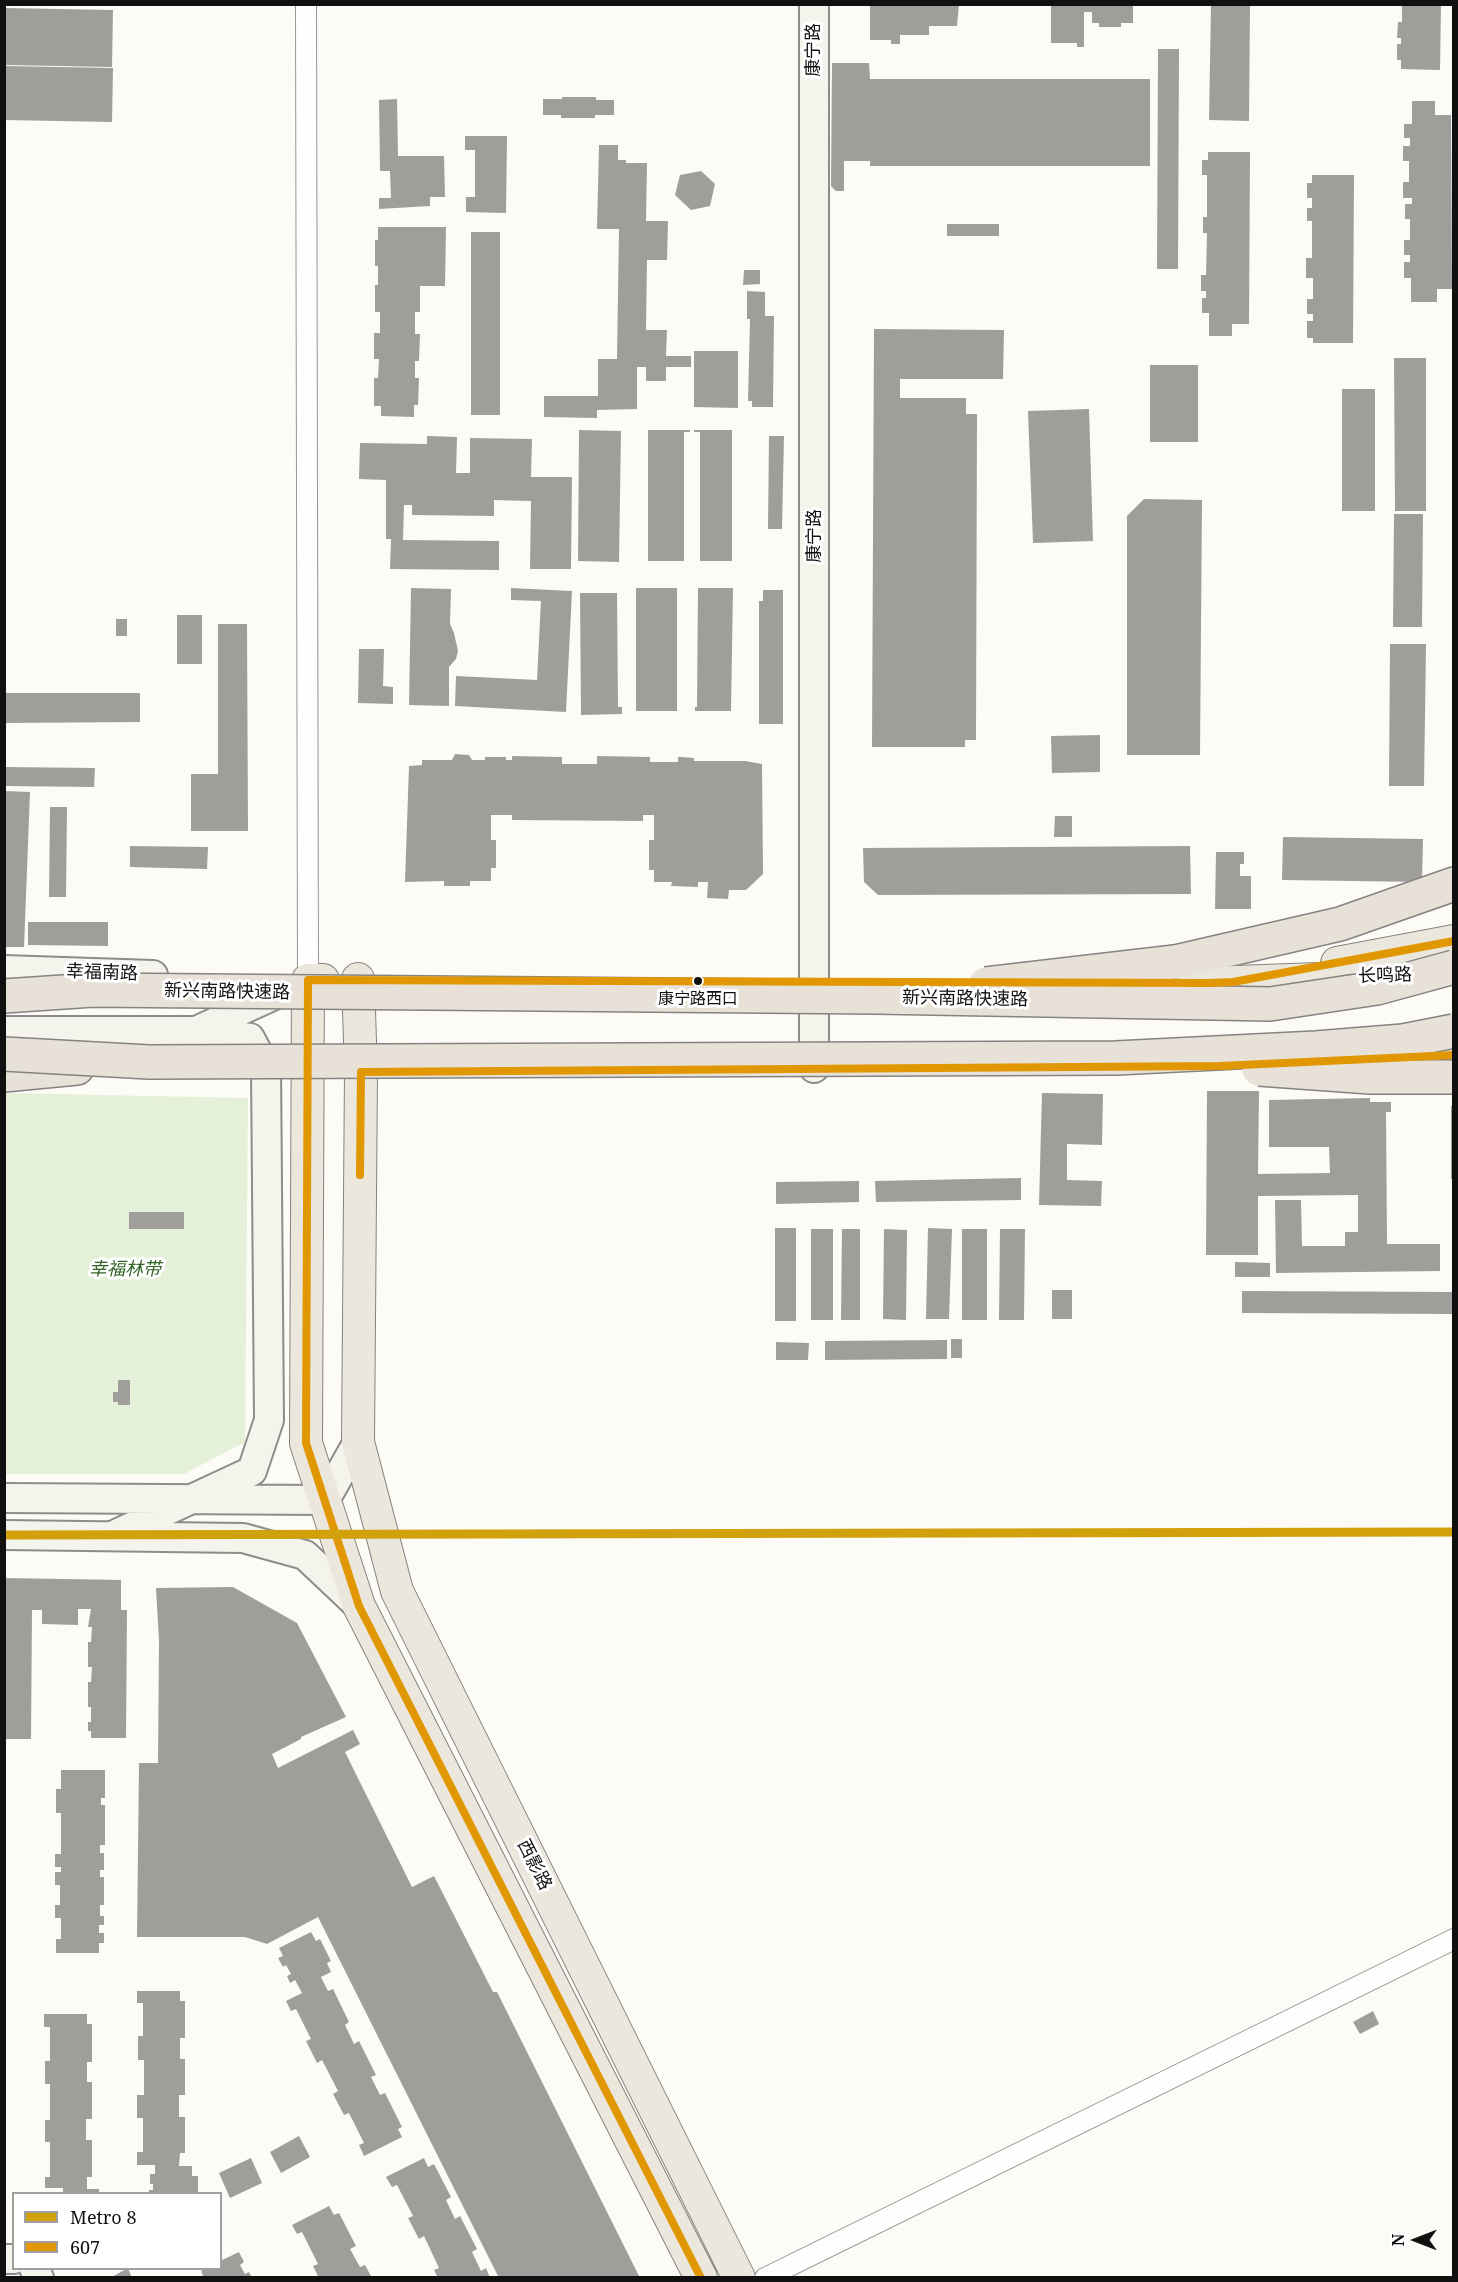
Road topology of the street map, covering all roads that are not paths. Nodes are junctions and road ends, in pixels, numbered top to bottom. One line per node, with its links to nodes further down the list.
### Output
1 (306, 4): 9 (street)
2 (814, 4): 11 (main road, 康宁路)
3 (1454, 884): 15 (highway, bridge)
4 (1454, 941): 10 (main road)
5 (1454, 967): 15 (highway, 新兴南路快速路, bridge)
6 (4, 970): 9 (main road, 幸福南路)
7 (1454, 973): 10 (main road, 长鸣路)
8 (358, 979): 9 (main road, 长鸣路); 11 (main road, 长鸣路); 25 (main road, 西影路)
9 (308, 980): 17 (main road); 24 (main road)
10 (1233, 982): 11 (main road, 长鸣路)
11 (815, 983): 23 (main road, 康宁路)
12 (4, 989): 13 (main road, bridge)
13 (93, 990): 14 (highway, 新兴南路快速路, bridge); 15 (highway, 新兴南路快速路, bridge)
14 (4, 996)
15 (876, 998)
16 (4, 1031): 17 (main road)
17 (196, 1031): 30 (main road)
18 (1454, 1031): 21 (highway, bridge)
19 (4, 1054): 22 (highway, bridge)
20 (1454, 1055): 23 (main road)
21 (1116, 1058): 22 (highway, bridge); 27 (highway, bridge)
22 (149, 1062): 26 (highway, bridge)
23 (814, 1068): 25 (main road)
24 (309, 1072): 25 (main road); 31 (main road)
25 (360, 1072): 28 (main road, 西影路)
26 (4, 1075)
27 (1454, 1077)
28 (358, 1442): 31 (main road); 37 (main road, 西影路)
29 (4, 1498): 30 (main road)
30 (189, 1500): 31 (main road); 33 (main road)
31 (325, 1500): 34 (main road)
32 (4, 1535): 33 (main road)
33 (112, 1536): 34 (main road)
34 (360, 1606): 36 (main road)
35 (1454, 1939): 38 (street)
36 (701, 2277)
37 (739, 2277)
38 (765, 2277)

